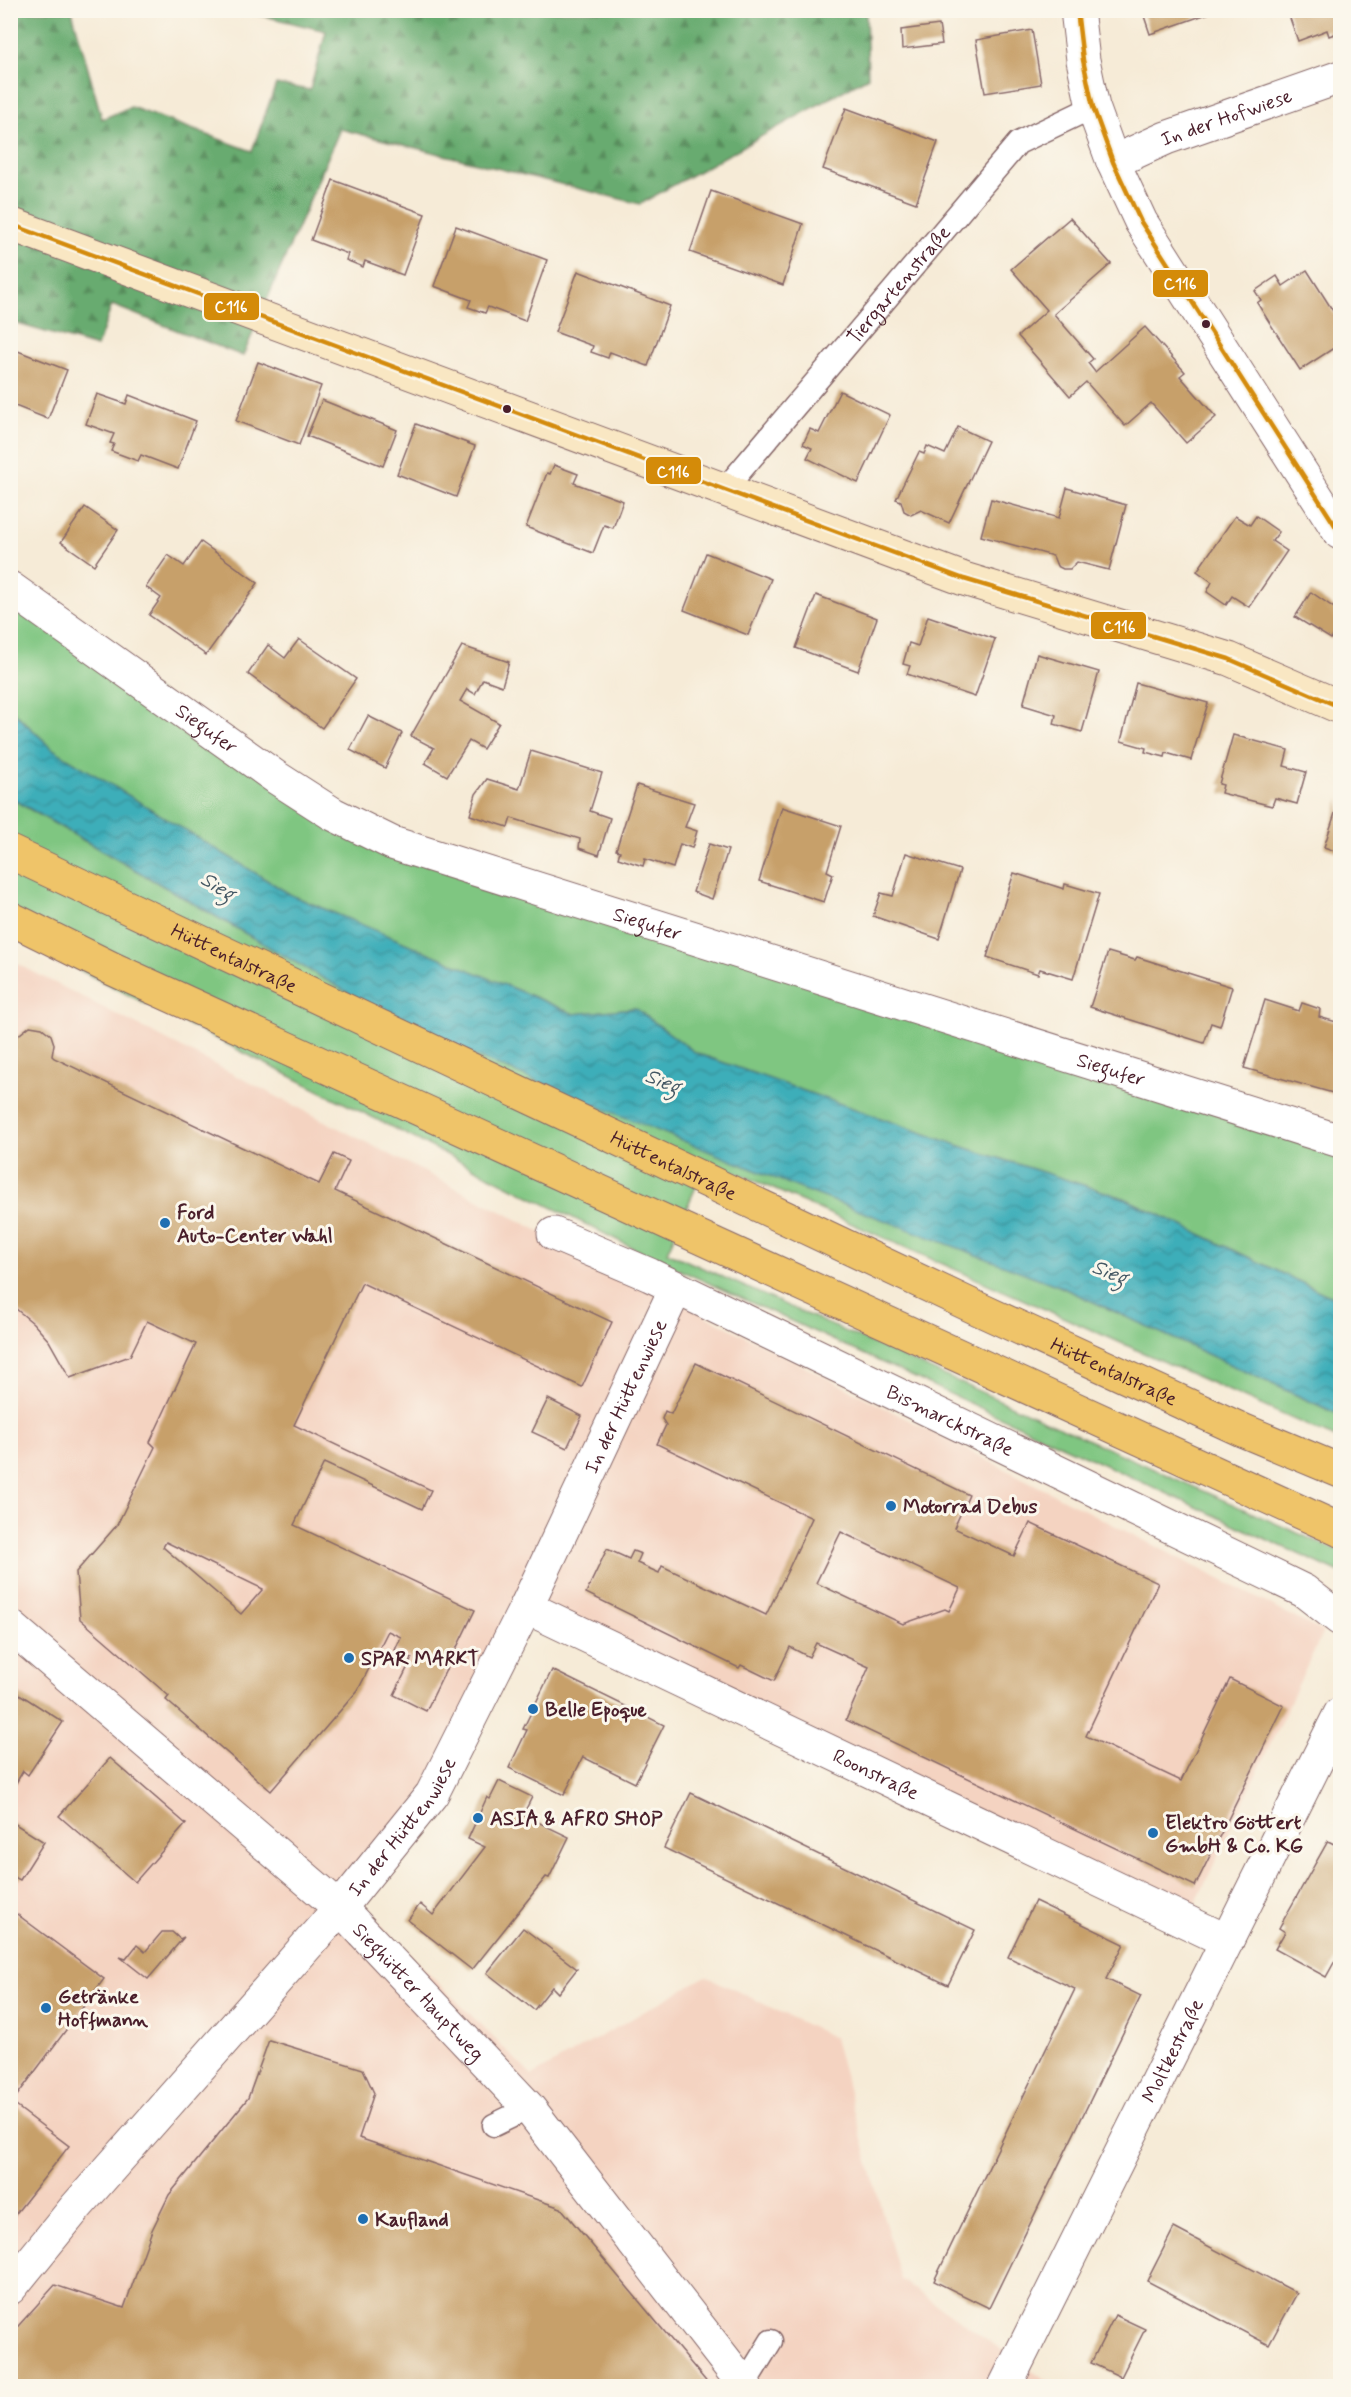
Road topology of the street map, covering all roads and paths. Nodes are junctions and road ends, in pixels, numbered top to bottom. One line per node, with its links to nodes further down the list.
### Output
1 (1077, 10): 3 (street)
2 (1341, 77): 4 (street, In der Hofwiese)
3 (1093, 108): 4 (street); 6 (lane, Tiergartenstraße)
4 (1113, 162): 7 (street)
5 (10, 224): 6 (street)
6 (725, 489): 9 (street)
7 (1339, 529)
8 (10, 588): 12 (street, Siegufer)
9 (1341, 707)
10 (10, 852): 15 (highway, Hüttentalstraße)
11 (10, 918): 16 (highway)
12 (1341, 1141)
13 (554, 1234): 14 (street, Bismarckstraße)
14 (676, 1288): 17 (street, In der Hüttenwiese); 18 (street, Bismarckstraße)
15 (1341, 1471)
16 (1341, 1530)
17 (526, 1607): 21 (street, In der Hüttenwiese); 22 (street, Roonstraße)
18 (1341, 1619)
19 (13, 1633): 21 (street, Sieghütter Hauptweg)
20 (1341, 1714): 22 (street, Moltkestraße)
21 (340, 1908): 23 (street, Sieghütter Hauptweg); 25 (street, In der Hüttenwiese)
22 (1227, 1941): 28 (street, Moltkestraße)
23 (529, 2108): 24 (lane); 27 (street, Sieghütter Hauptweg)
24 (494, 2125)
25 (10, 2288)
26 (771, 2341): 27 (lane)
27 (745, 2386)
28 (1005, 2386)

